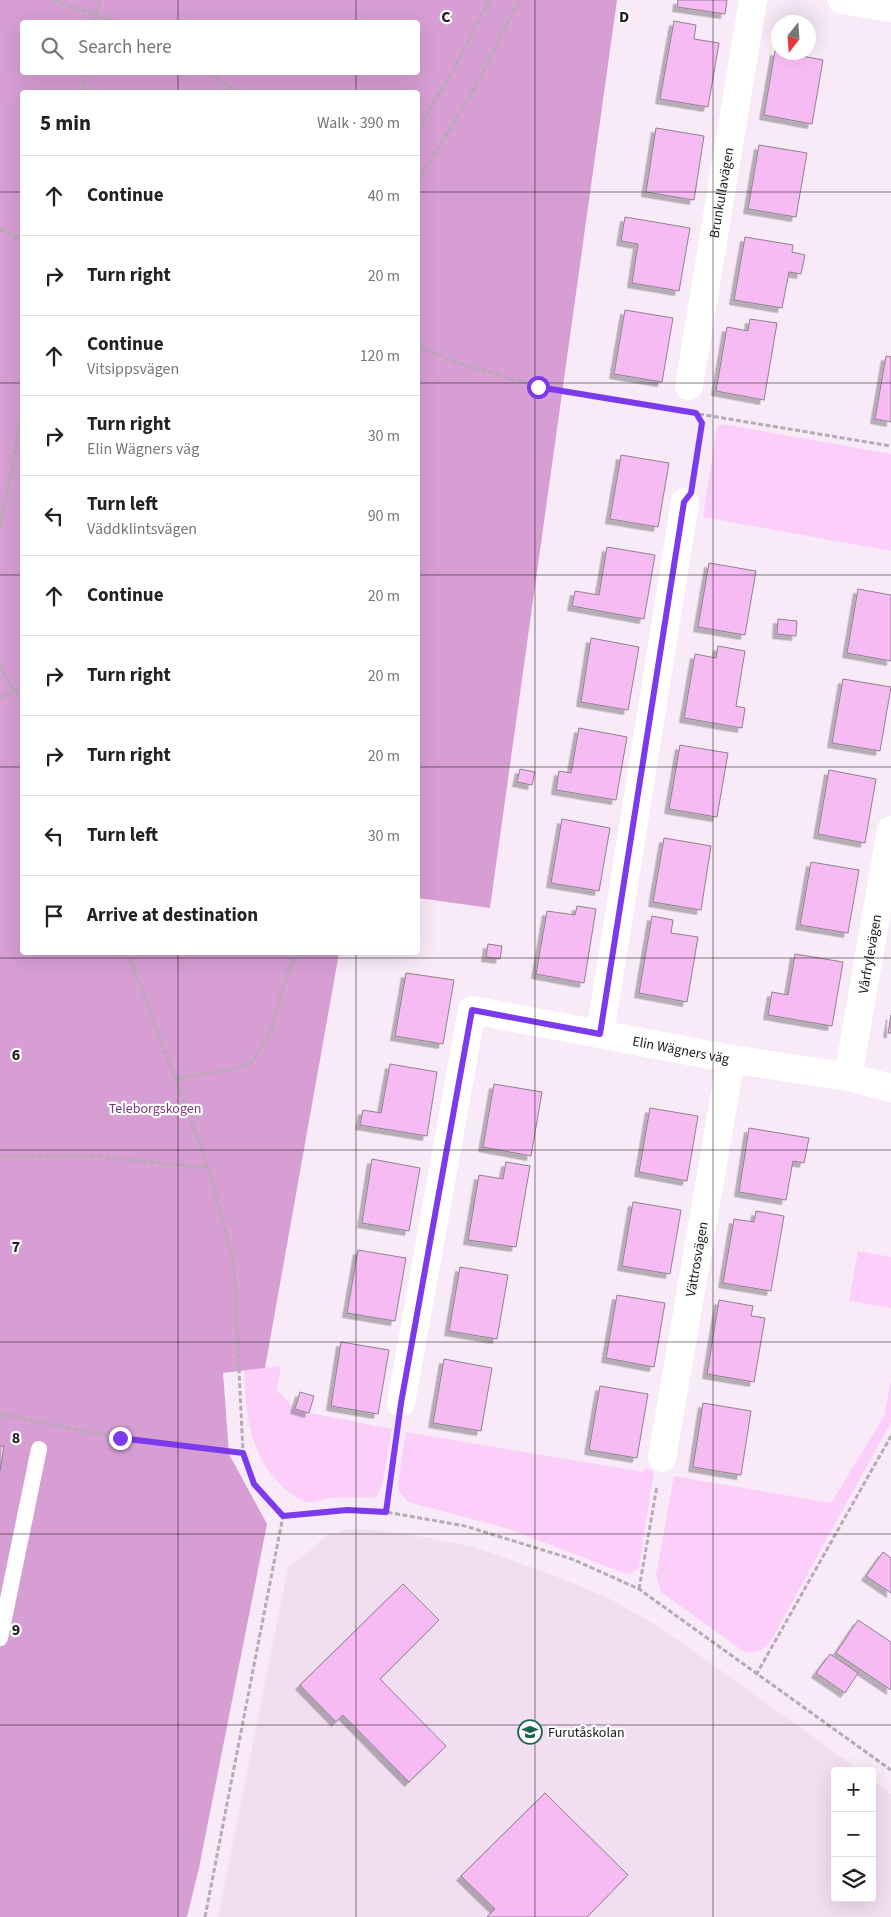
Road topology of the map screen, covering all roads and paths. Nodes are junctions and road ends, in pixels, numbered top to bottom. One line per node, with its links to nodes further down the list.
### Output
1 (53, 0): 8 (path)
2 (100, 0): 8 (path)
3 (489, 0): 15 (path)
4 (519, 0): 16 (path)
5 (753, 0): 20 (street, Brunkullavägen)
6 (842, 0): 7 (street)
7 (881, 5)
8 (95, 16): 9 (path); 10 (path)
9 (94, 20)
10 (108, 20)
11 (85, 75): 13 (path)
12 (214, 75): 14 (path)
13 (82, 90)
14 (233, 90)
15 (420, 126)
16 (420, 179)
17 (0, 230): 18 (path)
18 (20, 238)
19 (420, 347): 21 (path)
20 (688, 399): 22 (path); 22 (path)
21 (676, 410)
22 (696, 413): 24 (path); 25 (path)
23 (20, 424): 26 (path)
24 (891, 446)
25 (684, 502): 34 (street)
26 (0, 528)
27 (0, 665): 29 (path)
28 (20, 689): 29 (path)
29 (13, 691): 30 (path)
30 (0, 696)
31 (891, 830): 36 (street, Vårfrylevägen)
32 (127, 955): 37 (path)
33 (295, 955): 37 (path)
34 (600, 1034): 35 (street, Elin Wägners väg); 41 (street, Elin Wägners väg)
35 (731, 1059): 36 (street, Elin Wägners väg); 46 (street, Vättrosvägen)
36 (848, 1077): 38 (street, Elin Wägners väg)
37 (176, 1078): 40 (path)
38 (891, 1088)
39 (0, 1157): 40 (path)
40 (209, 1168): 45 (path)
41 (401, 1403): 47 (path)
42 (0, 1414): 45 (path)
43 (891, 1436): 51 (path)
44 (39, 1449): 50 (lane)
45 (243, 1453): 48 (path)
46 (662, 1458): 49 (path)
47 (386, 1512): 48 (path); 49 (path)
48 (283, 1516): 53 (path)
49 (639, 1589): 51 (path)
50 (0, 1638)
51 (756, 1675): 52 (path)
52 (891, 1770)
53 (205, 1917)

